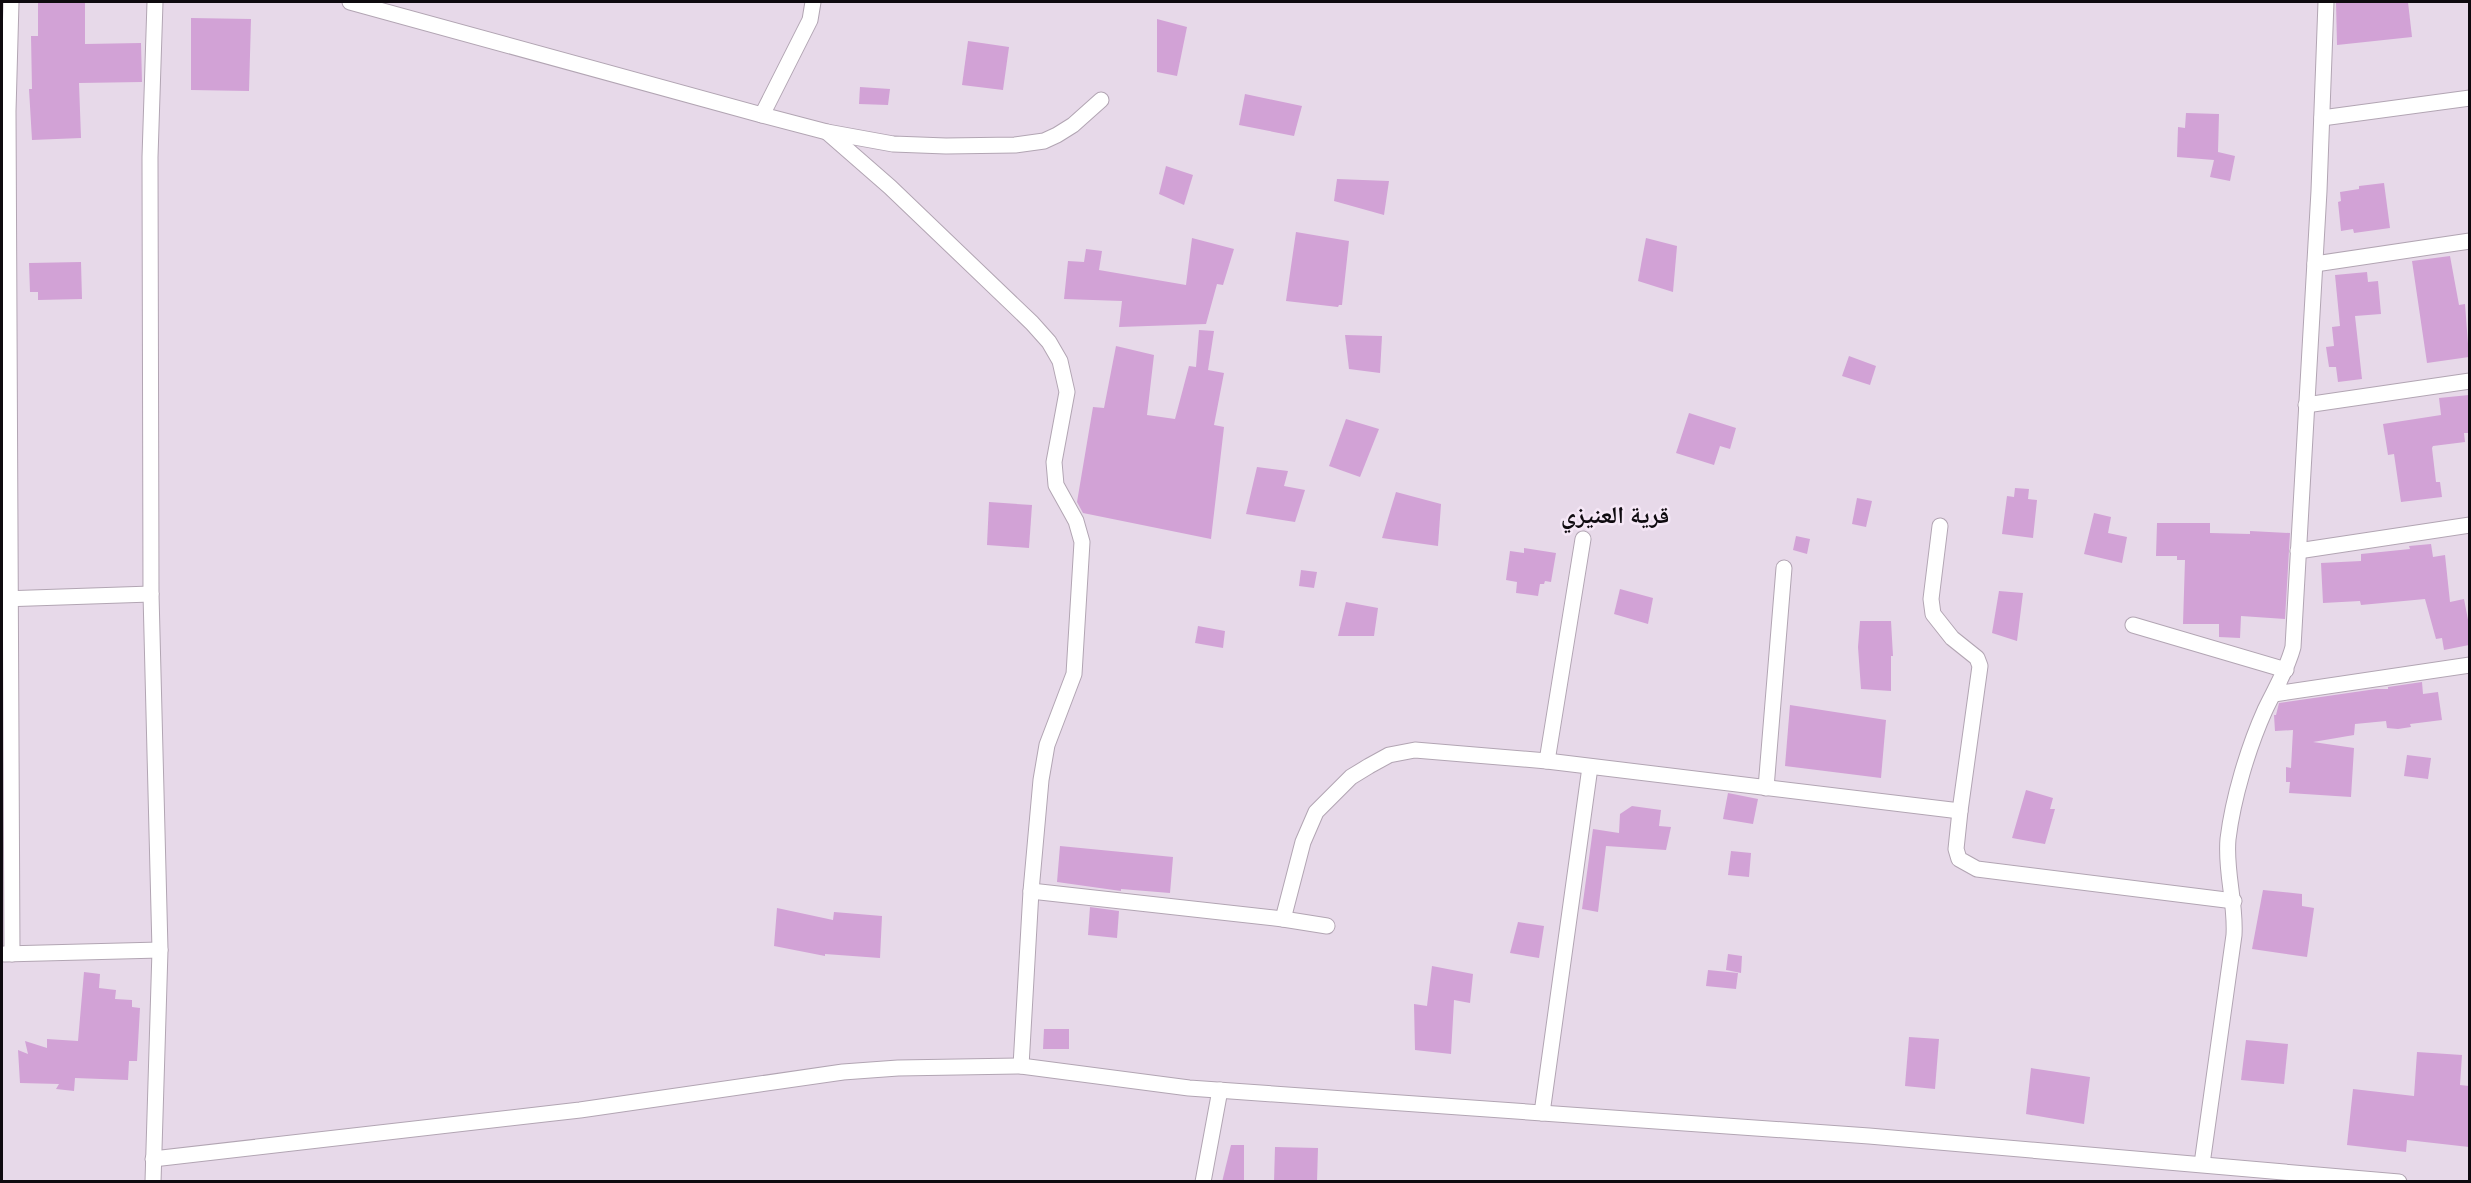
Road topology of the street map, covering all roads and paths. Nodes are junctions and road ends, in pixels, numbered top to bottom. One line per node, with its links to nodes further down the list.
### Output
1 (11, 2): 8 (street)
2 (155, 2): 22 (street)
3 (350, 2): 9 (street)
4 (813, 2): 9 (street)
5 (2326, 2): 10 (street)
6 (2469, 98): 10 (street)
7 (1101, 100): 11 (street)
8 (5, 111): 13 (street)
9 (762, 115): 11 (street)
10 (2322, 118): 14 (street)
11 (827, 132): 32 (street)
12 (2469, 241): 14 (street)
13 (5, 254): 23 (street)
14 (2315, 264): 16 (street)
15 (2469, 381): 16 (street)
16 (2306, 405): 20 (street)
17 (2469, 525): 20 (street)
18 (1940, 526): 31 (street)
19 (1583, 539): 28 (street)
20 (2298, 551): 26 (street)
21 (1784, 568): 30 (street)
22 (151, 594): 23 (street); 36 (street)
23 (5, 598): 37 (street)
24 (2133, 624): 26 (street)
25 (2469, 665): 27 (street)
26 (2286, 670): 27 (street)
27 (2274, 694): 33 (street)
28 (1547, 761): 29 (street); 34 (street)
29 (1590, 767): 30 (street); 40 (street)
30 (1766, 788): 31 (street)
31 (1960, 811): 33 (street)
32 (1031, 891): 34 (street); 38 (street)
33 (2234, 901): 42 (street)
34 (1283, 919): 35 (street)
35 (1327, 926)
36 (160, 950): 37 (street); 41 (street)
37 (7, 954)
38 (1021, 1066): 39 (street); 41 (street)
39 (1220, 1090): 40 (street); 44 (street)
40 (1542, 1113): 42 (street)
41 (153, 1160): 43 (street)
42 (2202, 1164): 45 (street)
43 (153, 1182)
44 (1203, 1182)
45 (2399, 1182)

